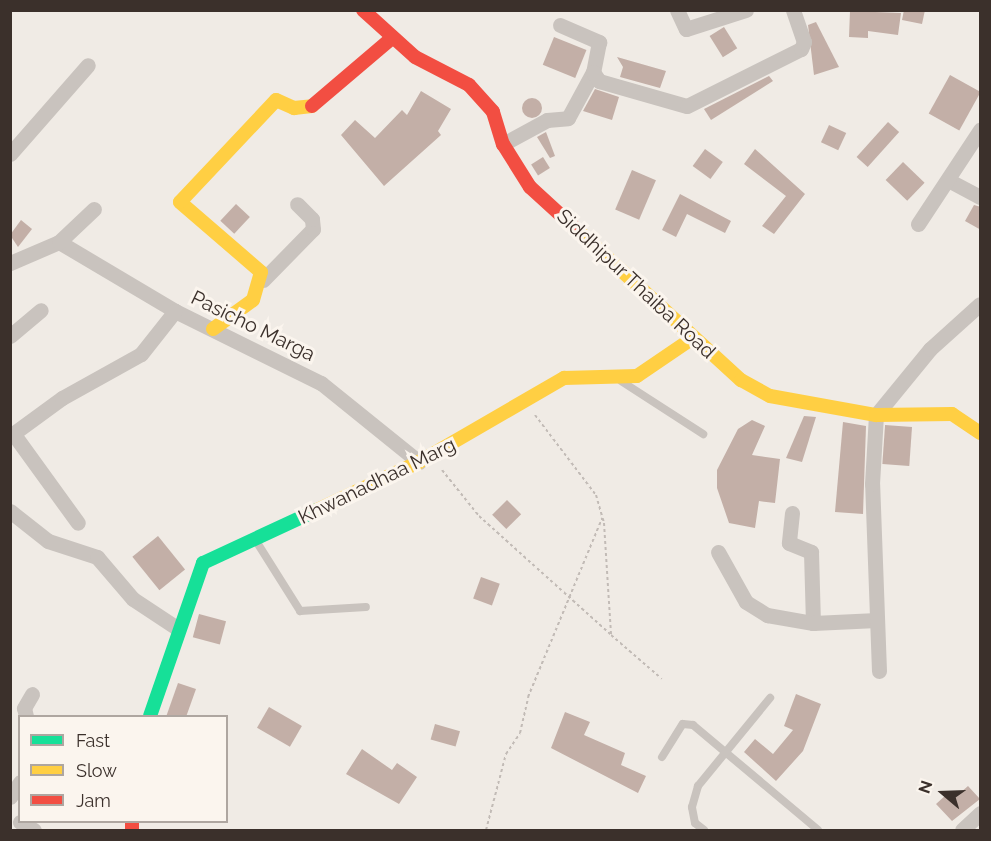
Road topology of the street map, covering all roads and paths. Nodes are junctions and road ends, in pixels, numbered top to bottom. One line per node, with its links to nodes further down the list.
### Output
1 (363, 10): 6 (street, Siddhipur Thaiba Road)
2 (677, 10): 3 (street)
3 (746, 10)
4 (793, 10): 8 (street)
5 (560, 25): 8 (street)
6 (393, 37): 10 (street, Siddhipur Thaiba Road); 19 (street)
7 (88, 65): 11 (street)
8 (593, 72): 10 (street)
9 (981, 130): 12 (street)
10 (503, 144): 25 (street, Siddhipur Thaiba Road)
11 (10, 154)
12 (948, 180): 13 (street); 16 (street)
13 (981, 197)
14 (297, 204): 19 (street)
15 (94, 209): 17 (street)
16 (918, 224)
17 (59, 242): 18 (street); 22 (street, Pasicho Marga)
18 (10, 263)
19 (263, 280): 23 (street)
20 (981, 304): 28 (street)
21 (41, 310): 24 (street)
22 (176, 311): 23 (street, Pasicho Marga); 31 (street)
23 (213, 329): 32 (street, Pasicho Marga)
24 (10, 336)
25 (693, 338): 26 (street, Khwanadhaa Marg); 28 (street, Siddhipur Thaiba Road)
26 (619, 380): 27 (street, Khwanadhaa Marg); 30 (lane)
27 (526, 401): 32 (street, Khwanadhaa Marg); 35 (path)
28 (876, 415): 29 (street, Siddhipur Thaiba Road); 41 (street)
29 (981, 433)
30 (703, 434)
31 (13, 436): 36 (street)
32 (425, 458): 37 (street, Khwanadhaa Marg); 39 (path)
33 (10, 511): 43 (street)
34 (792, 513): 42 (street)
35 (602, 518): 39 (path); 44 (path)
36 (78, 523)
37 (256, 540): 40 (lane); 43 (street, Khwanadhaa Marg)
38 (718, 552): 42 (street)
39 (572, 599): 44 (path); 54 (path)
40 (366, 607)
41 (877, 620): 42 (street); 45 (street)
42 (813, 623)
43 (177, 628): 50 (street, Khwanadhaa Marg)
44 (610, 635): 46 (path)
45 (879, 671)
46 (662, 679)
47 (32, 694): 49 (street)
48 (770, 698): 51 (lane)
49 (26, 715)
50 (151, 715)
51 (726, 753): 52 (lane); 55 (lane); 56 (lane)
52 (662, 757)
53 (981, 813): 57 (street)
54 (486, 831)
55 (704, 831)
56 (818, 831)
57 (962, 831)

